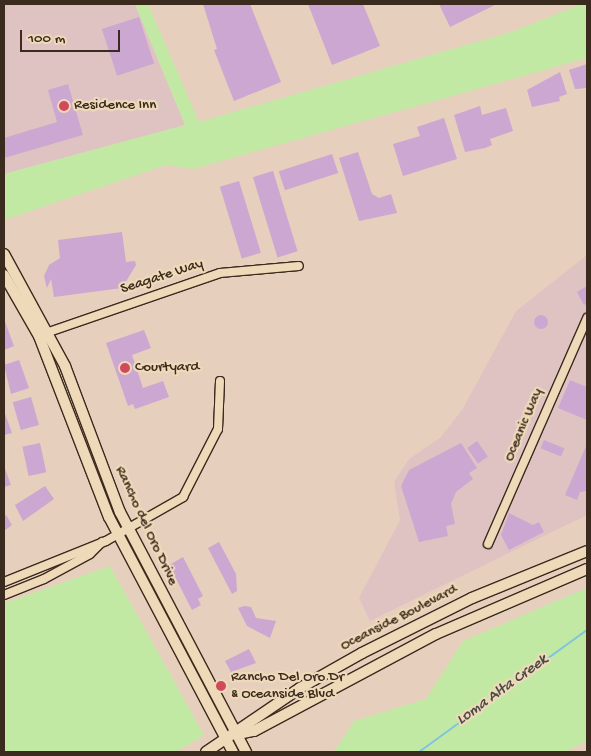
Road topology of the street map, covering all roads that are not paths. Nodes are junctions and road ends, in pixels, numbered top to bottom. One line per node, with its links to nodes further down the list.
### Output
1 (4, 254): 5 (main road, Rancho del Oro Drive)
2 (299, 266): 5 (street, Seagate Way)
3 (4, 276): 6 (main road, Rancho del Oro Drive)
4 (587, 318): 11 (street, Oceanic Way)
5 (49, 331): 6 (street, Seagate Way); 8 (main road, Rancho del Oro Drive)
6 (39, 336): 9 (main road, Rancho del Oro Drive)
7 (220, 381): 8 (street)
8 (128, 530): 9 (street); 16 (main road, Rancho del Oro Drive)
9 (118, 535): 10 (street); 17 (main road, Rancho del Oro Drive)
10 (102, 542): 14 (street); 15 (street)
11 (488, 544)
12 (587, 551): 16 (main road, Oceanside Boulevard)
13 (587, 569): 16 (main road, Oceanside Boulevard)
14 (4, 582)
15 (4, 595)
16 (237, 734): 17 (main road, Oceanside Boulevard); 20 (main road, Rancho del Oro Drive)
17 (226, 740): 18 (main road, Oceanside Boulevard); 19 (main road, Rancho del Oro Drive)
18 (206, 752)
19 (233, 752)
20 (246, 752)

